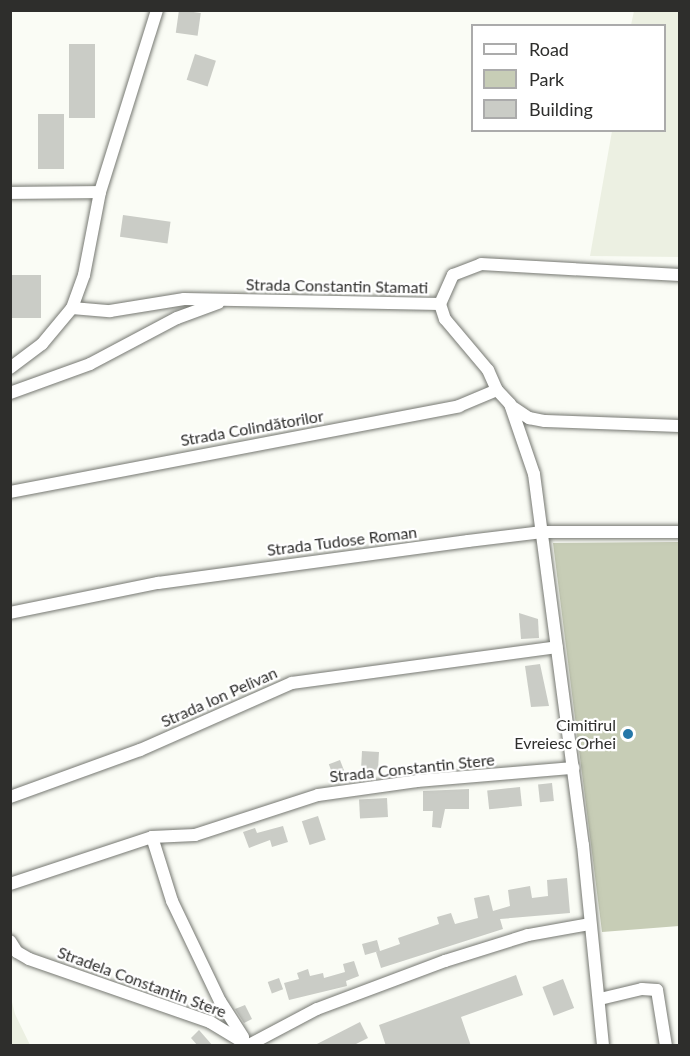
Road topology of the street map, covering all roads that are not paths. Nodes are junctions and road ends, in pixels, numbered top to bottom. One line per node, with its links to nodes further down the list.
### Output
1 (157, 10): 2 (street)
2 (100, 192): 3 (street); 7 (street)
3 (10, 193)
4 (680, 275): 6 (street, Strada Constantin Stamati)
5 (224, 300): 6 (street, Strada Constantin Stamati); 7 (street, Strada Constantin Stamati); 10 (street, Strada Constantin Stamati)
6 (440, 304): 9 (street)
7 (72, 308): 8 (street)
8 (10, 368)
9 (497, 390): 11 (street); 13 (street, Strada Colindătorilor)
10 (10, 393)
11 (510, 404): 12 (street); 14 (street)
12 (680, 426)
13 (10, 492)
14 (542, 532): 15 (street, Strada Tudose Roman); 16 (street, Strada Tudose Roman); 17 (street)
15 (680, 532)
16 (10, 613)
17 (557, 647): 18 (street); 19 (street, Strada Ion Pelivan)
18 (573, 768): 20 (street, Strada Constantin Stere); 22 (street)
19 (10, 797)
20 (153, 837): 21 (street); 25 (street, Stradela Constantin Stere)
21 (10, 884)
22 (590, 924): 24 (street); 25 (street)
23 (10, 941): 25 (street, Stradela Constantin Stere)
24 (600, 999): 26 (street); 27 (street)
25 (247, 1045)
26 (603, 1046)
27 (666, 1046)

